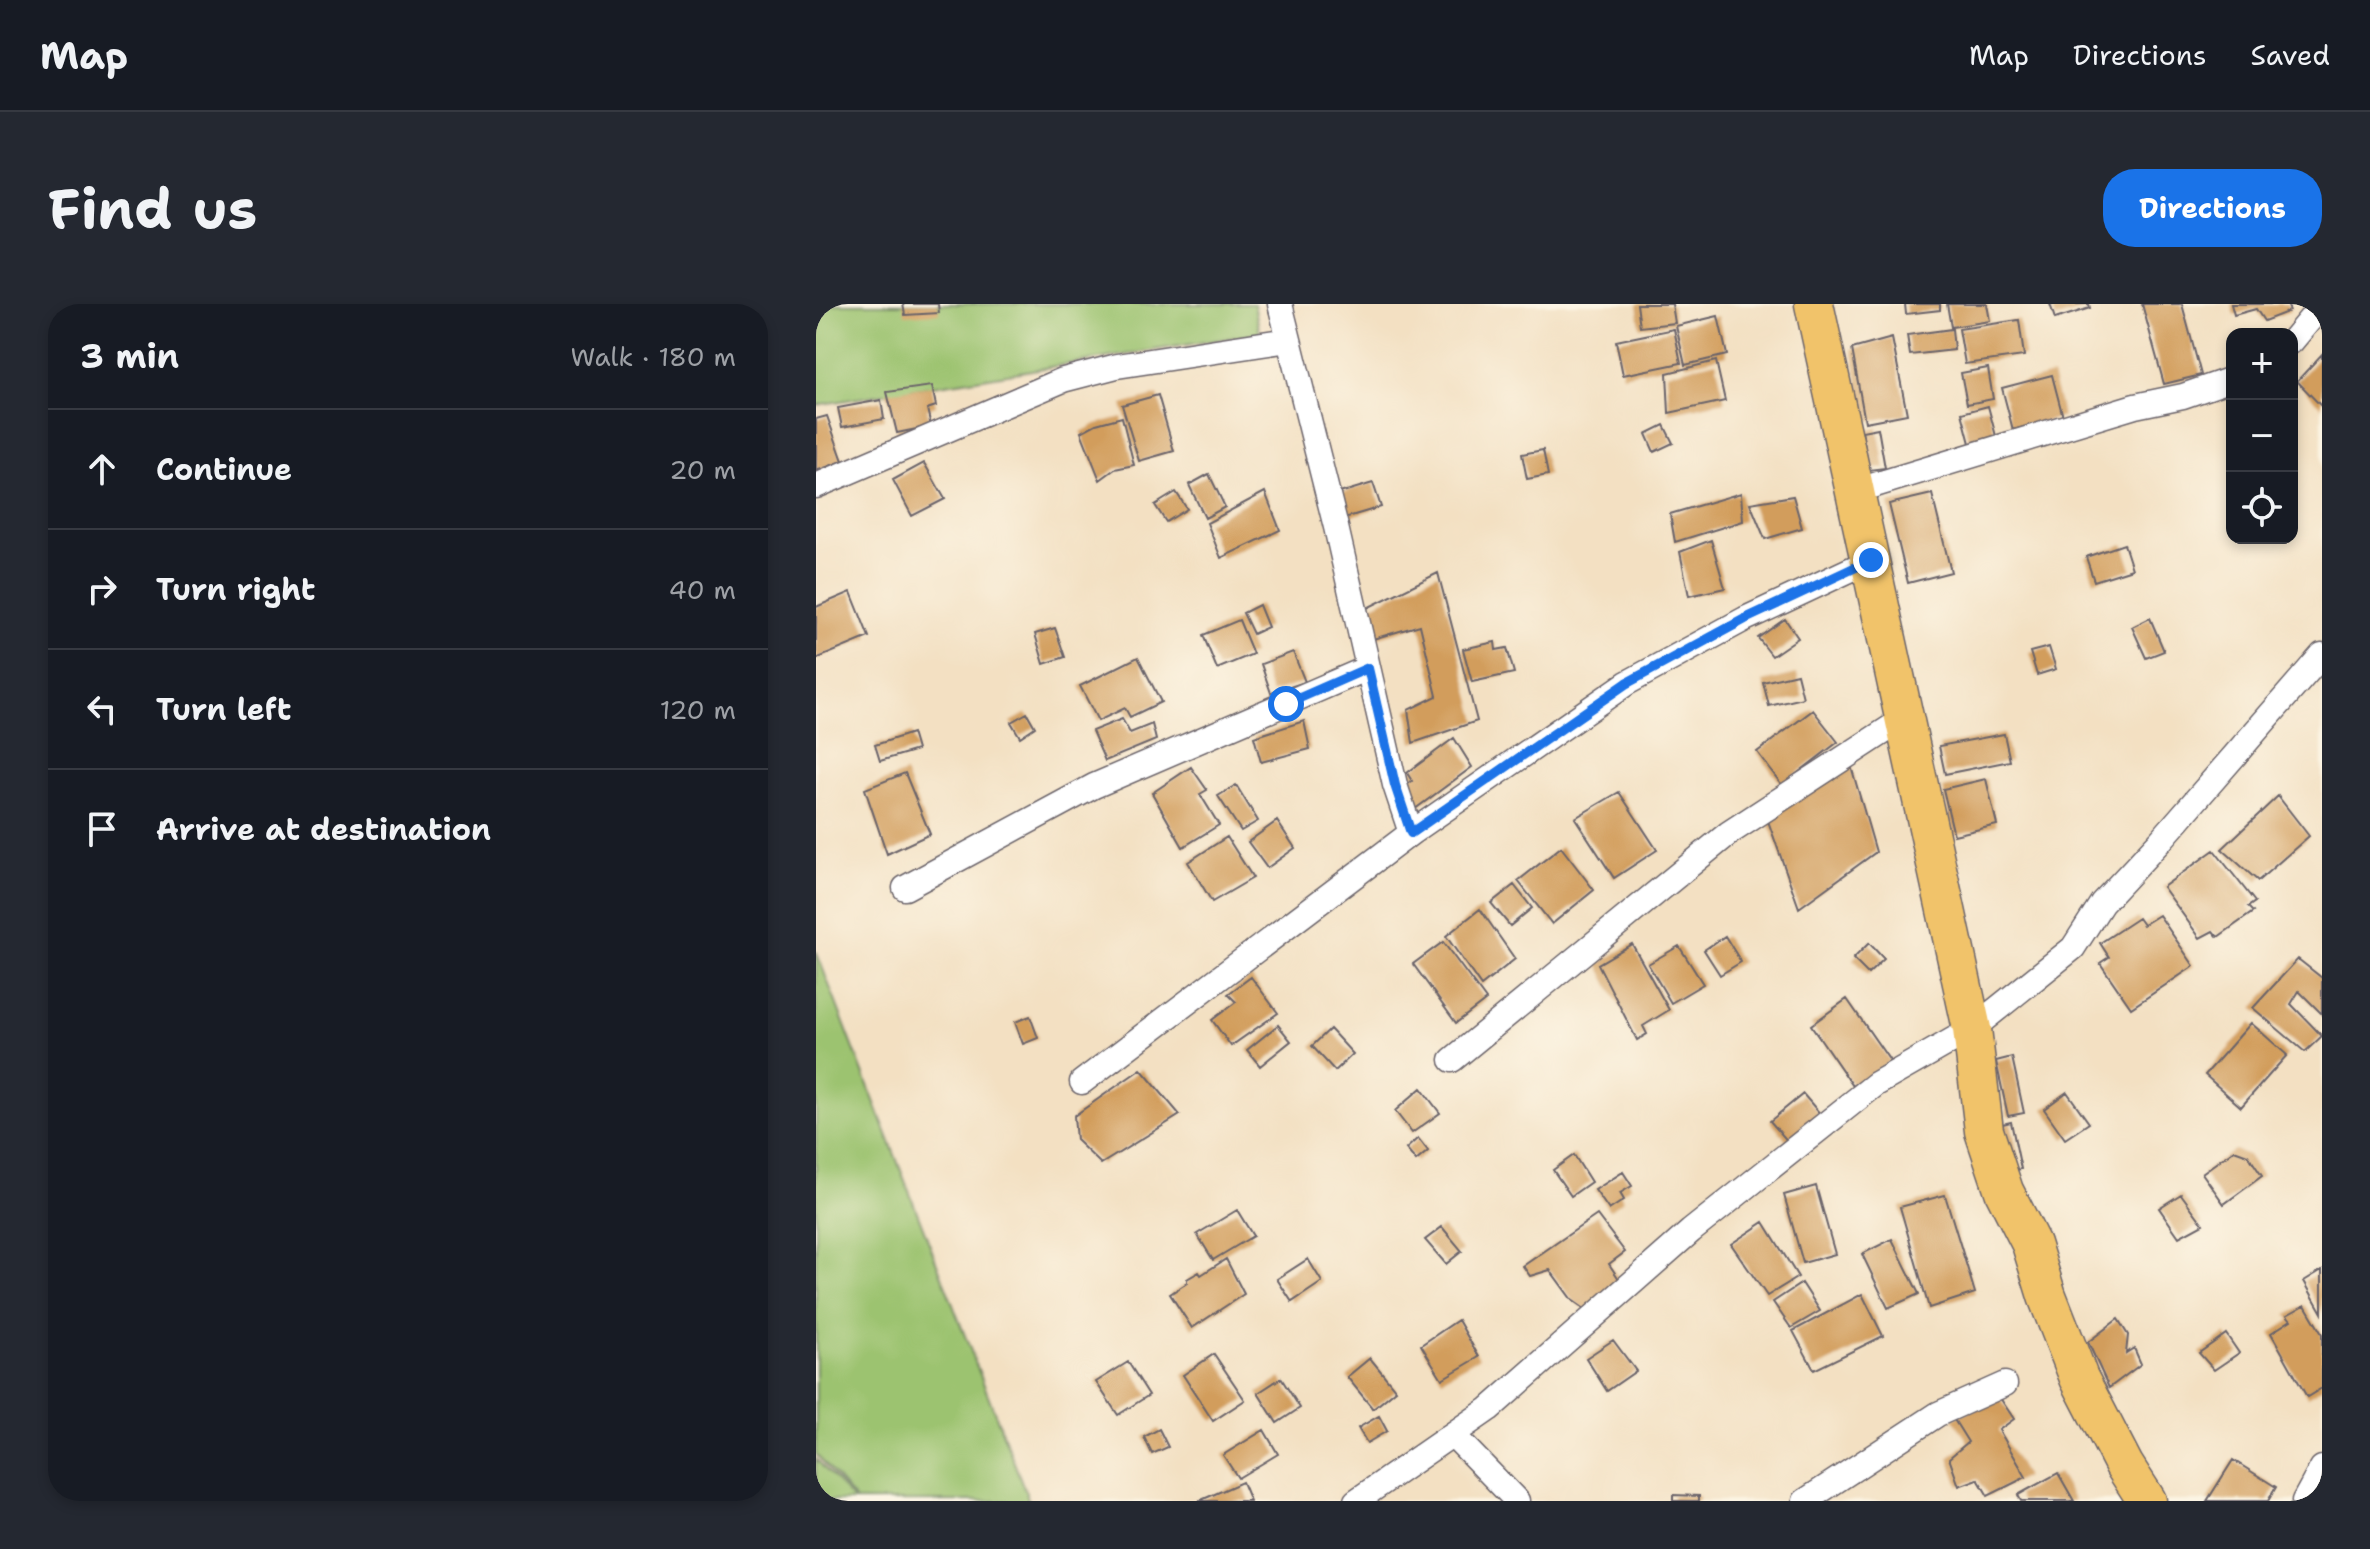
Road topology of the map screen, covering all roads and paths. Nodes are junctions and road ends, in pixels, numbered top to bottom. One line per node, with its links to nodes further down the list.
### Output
1 (1280, 304): 5 (street)
2 (1814, 304): 8 (highway)
3 (2322, 305): 4 (street)
4 (2298, 334)
5 (1289, 340): 7 (street); 11 (street)
6 (2226, 381): 8 (street)
7 (816, 486)
8 (1855, 491): 9 (highway)
9 (1871, 560): 12 (highway); 13 (street)
10 (2322, 655): 15 (street)
11 (1368, 668): 13 (street); 14 (street)
12 (1905, 718): 15 (highway); 16 (street)
13 (1411, 833): 17 (street)
14 (905, 888)
15 (1972, 1029): 19 (street); 24 (highway)
16 (1452, 1060)
17 (1082, 1082)
18 (2005, 1384): 23 (street)
19 (1453, 1435): 21 (street); 22 (street)
20 (2322, 1468): 25 (street)
21 (1356, 1501)
22 (1517, 1501)
23 (1805, 1501)
24 (2147, 1501)
25 (2304, 1501)

